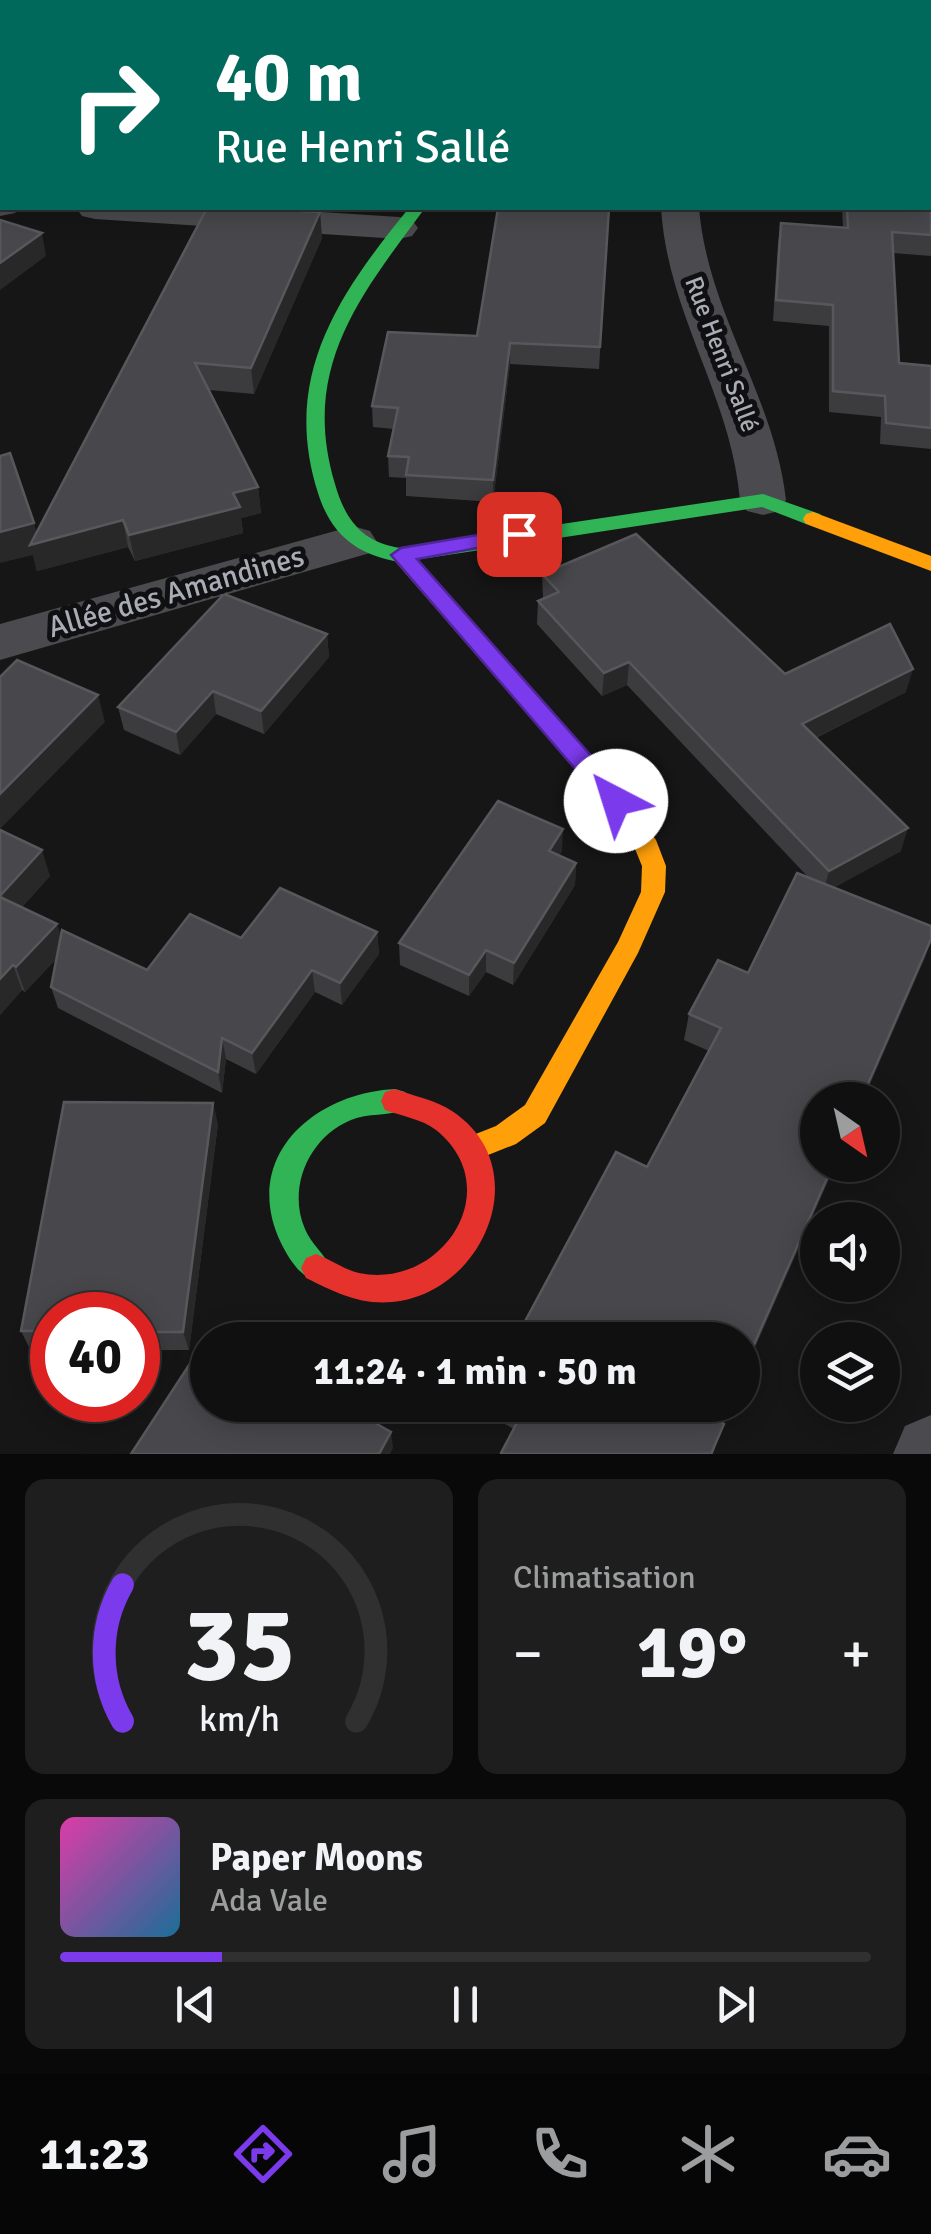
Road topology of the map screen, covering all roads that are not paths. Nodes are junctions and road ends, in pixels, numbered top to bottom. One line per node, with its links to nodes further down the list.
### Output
1 (158, 210): 3 (street)
2 (680, 210): 4 (street, Rue Henri Sallé)
3 (408, 218): 5 (street)
4 (763, 500): 6 (street); 7 (street)
5 (353, 542): 6 (street); 8 (street, Allée des Amandines)
6 (401, 555): 9 (street)
7 (931, 564)
8 (0, 642)
9 (472, 1148): 9 (street)

